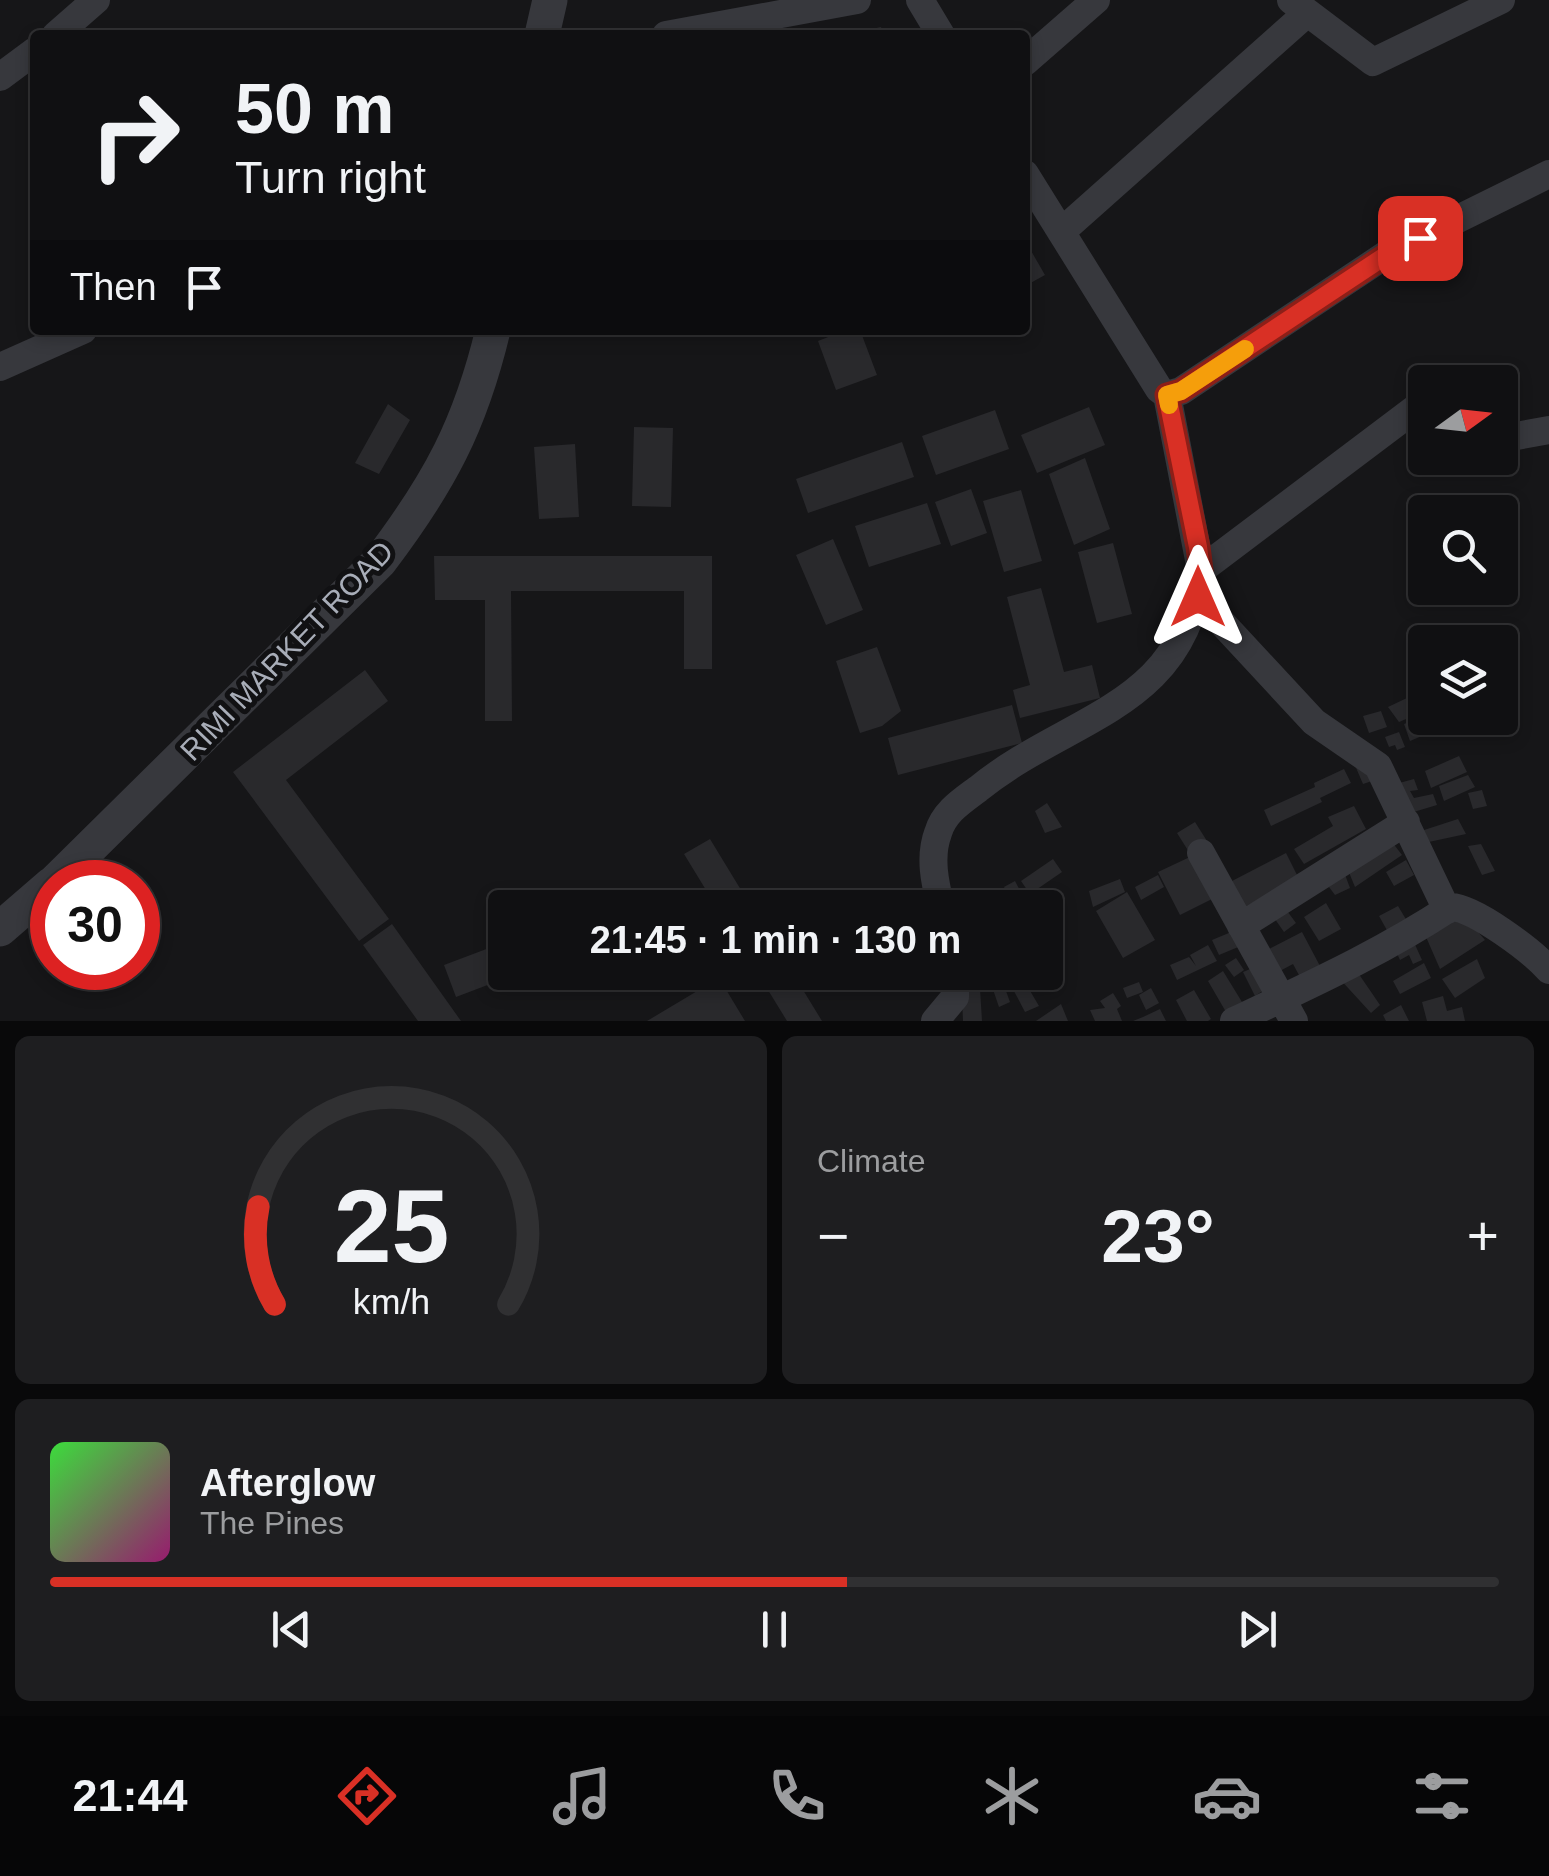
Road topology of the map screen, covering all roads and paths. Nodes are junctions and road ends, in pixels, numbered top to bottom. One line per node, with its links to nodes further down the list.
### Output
1 (96, 0): 7 (street)
2 (857, 0): 8 (street)
3 (920, 0): 9 (street)
4 (1096, 0): 11 (street)
5 (1501, 0): 6 (street)
6 (1298, 7): 15 (street)
7 (62, 30)
8 (693, 30)
9 (938, 30)
10 (30, 55): 12 (street)
11 (1030, 58)
12 (0, 78)
13 (1549, 174): 19 (street)
14 (1030, 182): 15 (street)
15 (1061, 232): 19 (street)
16 (72, 335): 18 (street)
17 (492, 335): 26 (street, RIMI MARKET ROAD)
18 (0, 367)
19 (1167, 395): 23 (street)
20 (1408, 415): 23 (street)
21 (1549, 430): 22 (street)
22 (1518, 436)
23 (1200, 584): 24 (street); 27 (street)
24 (1406, 822): 29 (street); 30 (street)
25 (1202, 852): 30 (street)
26 (77, 860)
27 (938, 890)
28 (30, 904): 31 (street, RIMI MARKET ROAD)
29 (1447, 910): 32 (street); 34 (street)
30 (1242, 926): 34 (street)
31 (0, 930)
32 (1549, 970)
33 (955, 990): 35 (street)
34 (1288, 1011): 36 (street)
35 (936, 1021)
36 (1234, 1021)

